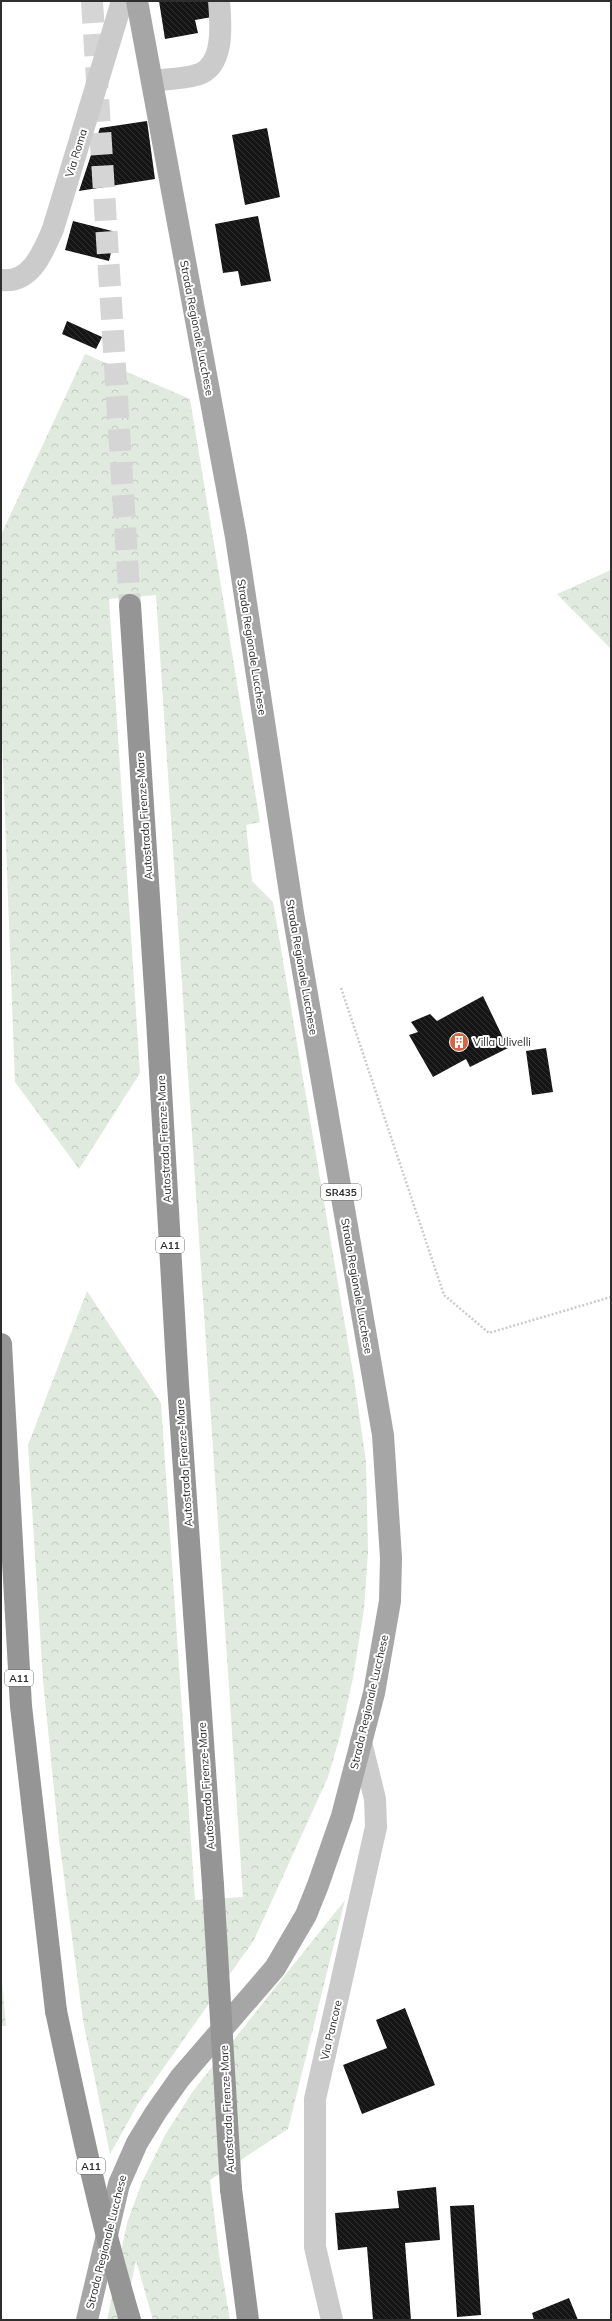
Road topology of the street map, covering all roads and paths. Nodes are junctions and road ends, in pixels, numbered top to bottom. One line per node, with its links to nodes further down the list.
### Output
1 (122, 1): 5 (street, Via Roma)
2 (137, 1): 4 (main road, Strada Regionale Lucchese / SR435)
3 (219, 1): 4 (street)
4 (152, 81): 10 (main road, Strada Regionale Lucchese / SR435)
5 (1, 280)
6 (130, 605): 13 (highway, Autostrada Firenze-Mare / A11, bridge)
7 (341, 988): 8 (path)
8 (611, 1297)
9 (1, 1344): 12 (highway, A11, bridge)
10 (361, 1742): 11 (main road, Strada Regionale Lucchese / SR435); 14 (street, Via Pancore)
11 (87, 2320)
12 (130, 2320)
13 (248, 2320)
14 (332, 2320)

